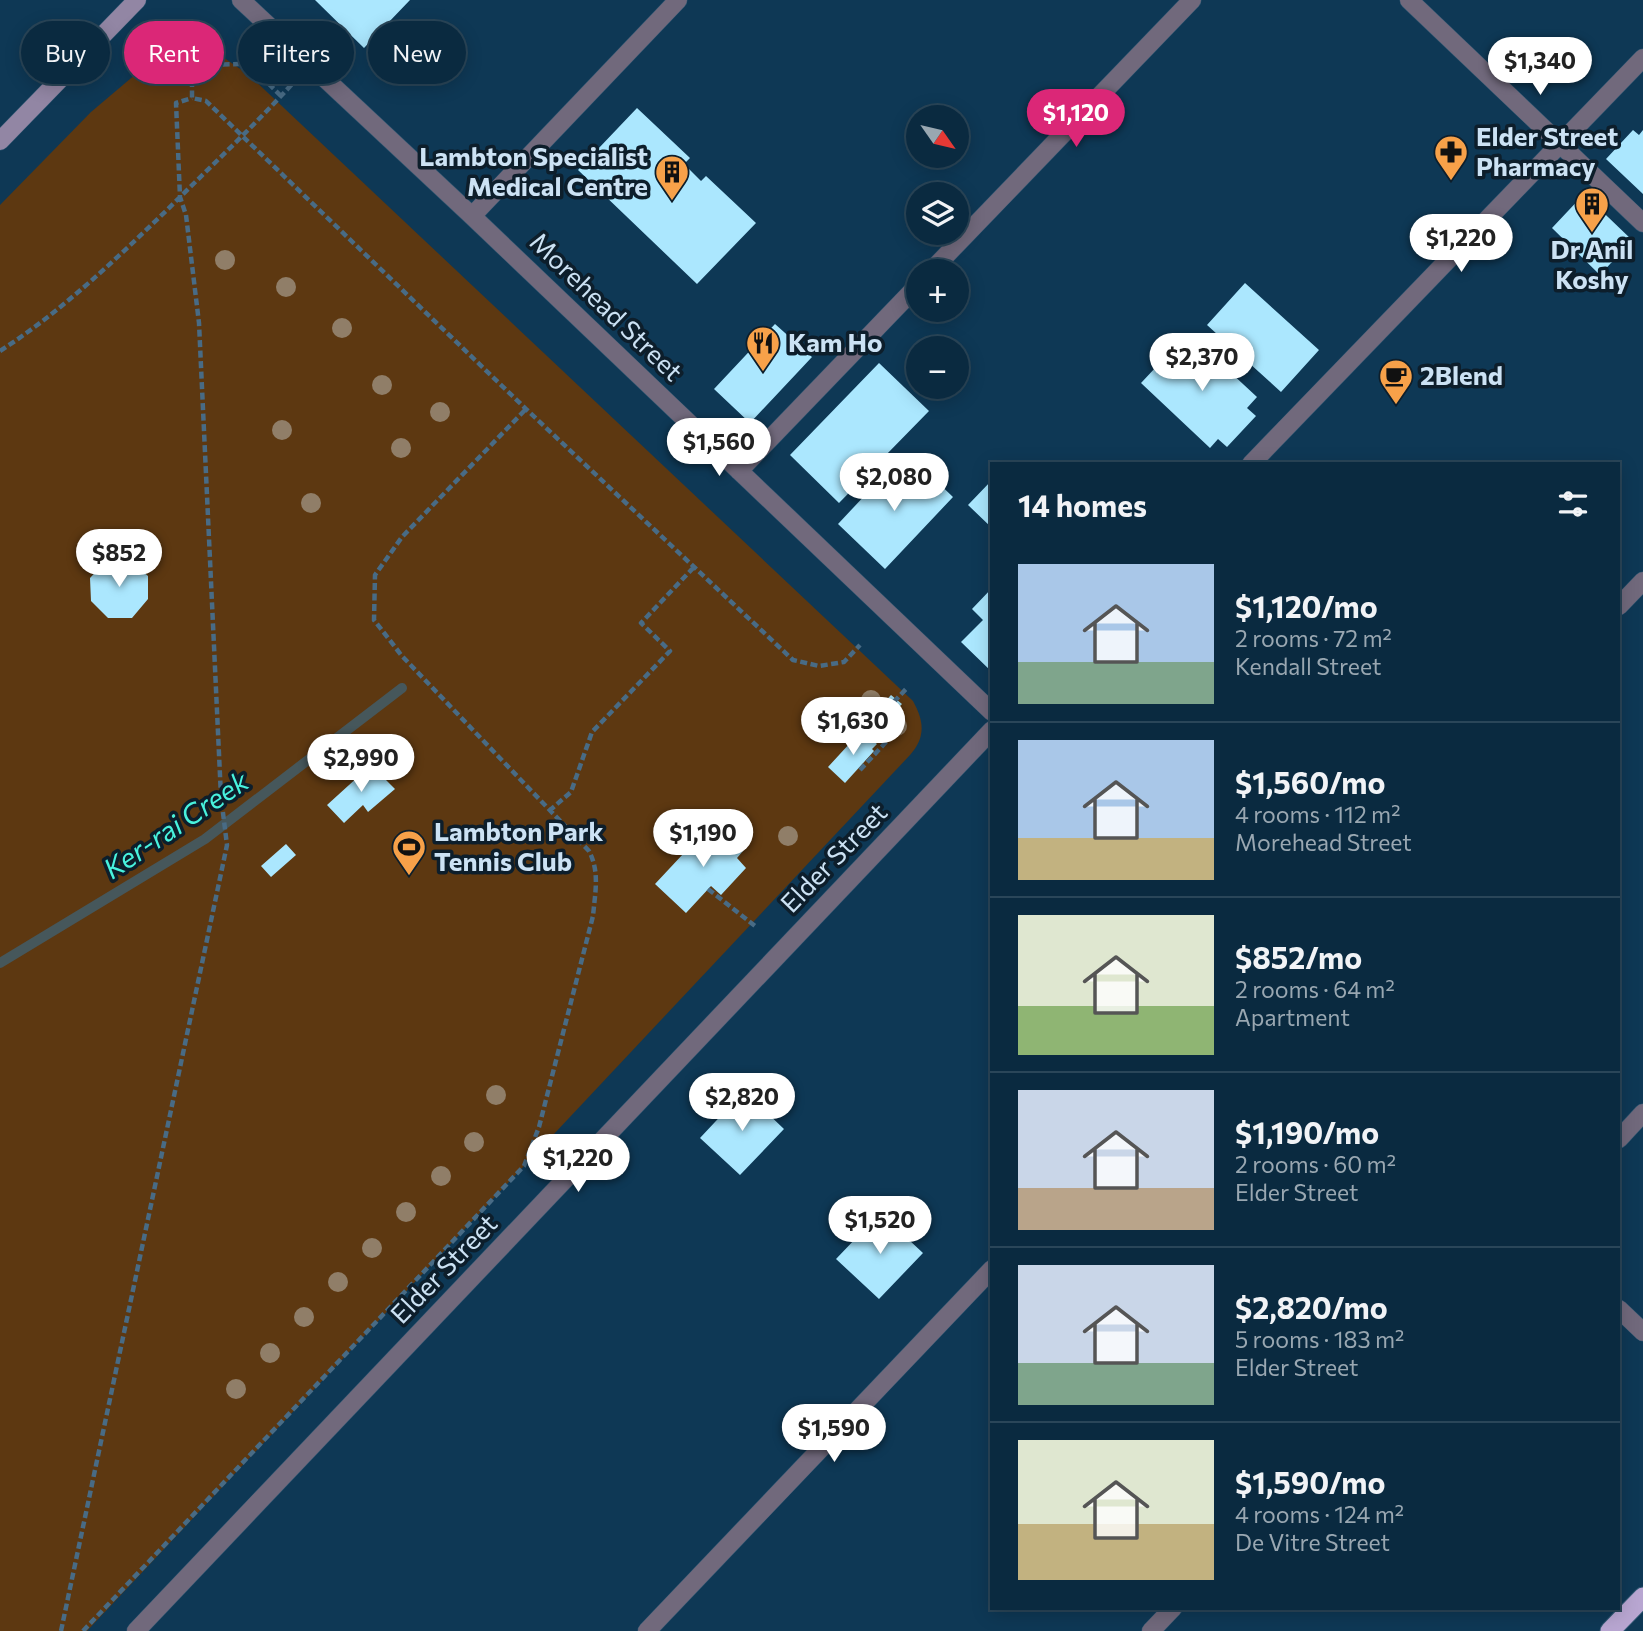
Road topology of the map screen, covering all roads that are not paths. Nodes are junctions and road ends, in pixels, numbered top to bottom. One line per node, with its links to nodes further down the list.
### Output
1 (136, 0): 7 (main road)
2 (241, 0): 9 (street, Morehead Street)
3 (678, 0): 9 (street)
4 (1192, 0): 11 (street)
5 (1409, 0): 8 (street)
6 (1643, 58): 8 (street)
7 (0, 141)
8 (1561, 144): 10 (street); 13 (street)
9 (472, 216): 14 (street, Morehead Street)
10 (1643, 223)
11 (943, 259)
12 (906, 298): 14 (street)
13 (1253, 462)
14 (739, 471): 17 (street, Morehead Street)
15 (1643, 581): 16 (street)
16 (1620, 605)
17 (990, 710)
18 (990, 732): 26 (street, Elder Street)
19 (1643, 1114): 20 (street)
20 (1620, 1138)
21 (990, 1271): 27 (street)
22 (1620, 1310): 23 (street)
23 (1643, 1332)
24 (1643, 1597): 29 (highway)
25 (1171, 1610): 28 (street)
26 (136, 1631)
27 (648, 1631)
28 (1151, 1631)
29 (1610, 1631)

